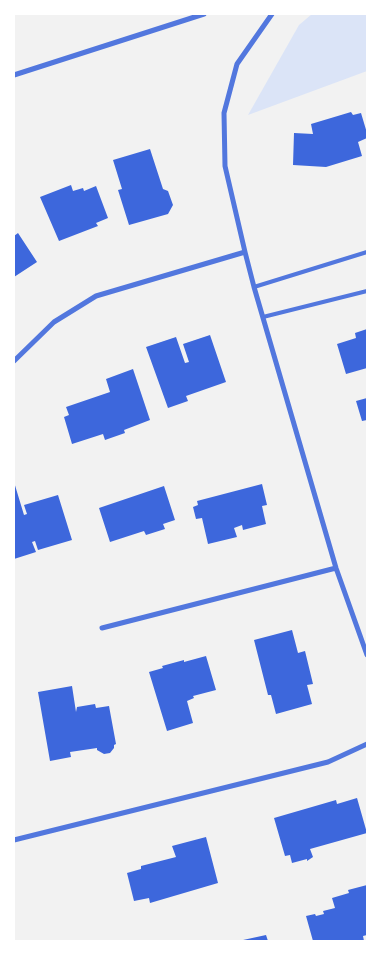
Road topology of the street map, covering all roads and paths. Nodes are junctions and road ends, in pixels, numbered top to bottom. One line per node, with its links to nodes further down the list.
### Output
1 (204, 14): 3 (street)
2 (272, 14): 4 (street)
3 (14, 75)
4 (245, 252): 6 (street); 9 (street)
5 (367, 252): 6 (lane)
6 (254, 287): 8 (street)
7 (367, 291): 8 (lane)
8 (263, 317): 10 (street)
9 (14, 361)
10 (336, 568): 11 (street); 12 (street)
11 (102, 628)
12 (367, 655)
13 (367, 744): 14 (street)
14 (14, 840)

